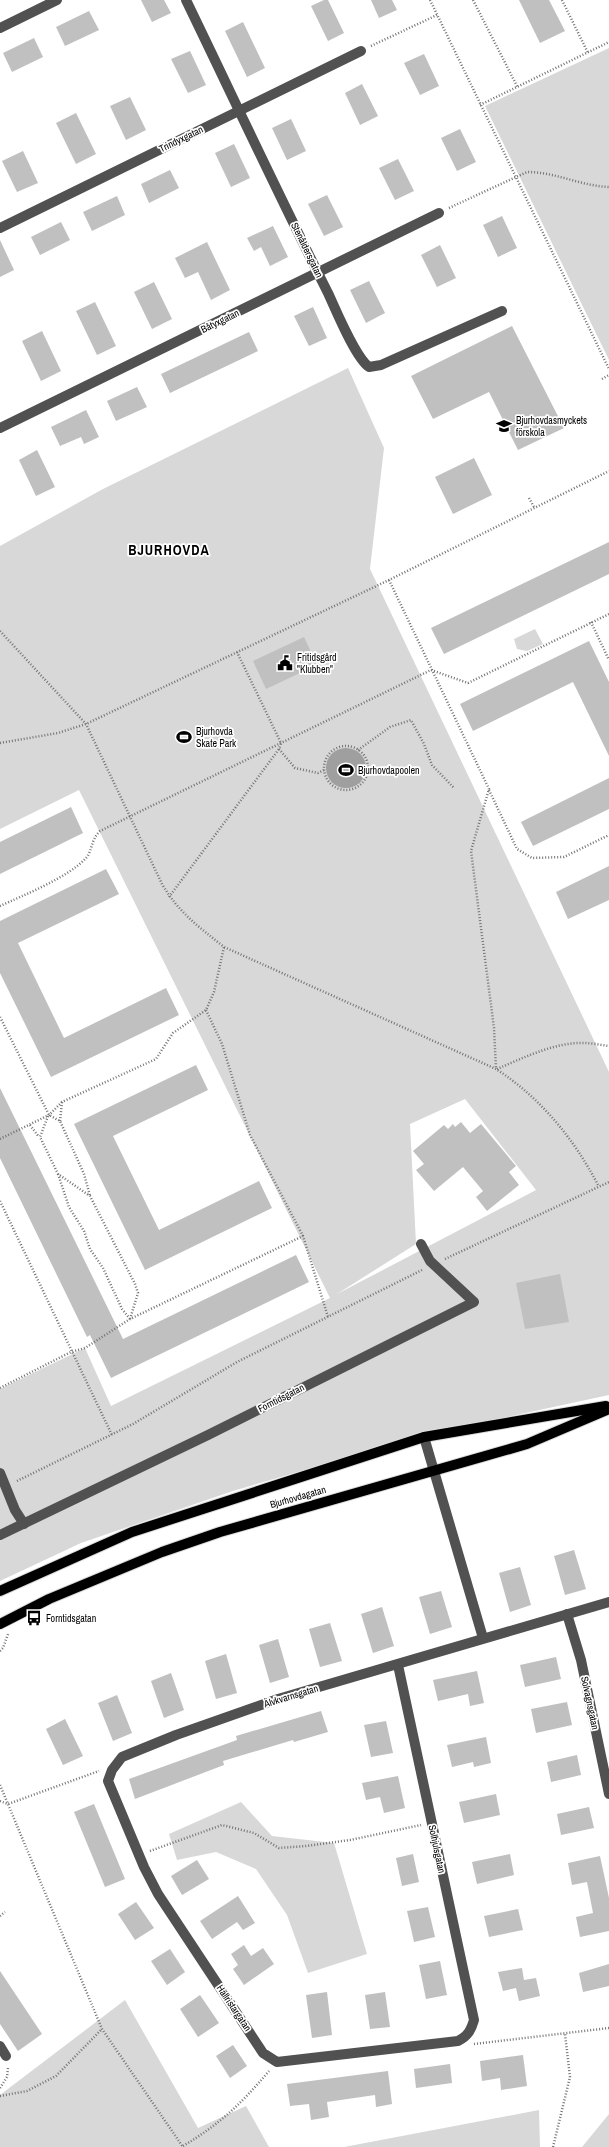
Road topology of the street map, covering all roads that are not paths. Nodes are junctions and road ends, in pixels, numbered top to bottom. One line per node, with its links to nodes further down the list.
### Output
1 (58, 0): 3 (street)
2 (186, 0): 5 (street, Stenåldersgatan)
3 (0, 28)
4 (362, 51): 5 (street, Trindyxgatan)
5 (240, 110): 7 (street, Trindyxgatan); 8 (street, Stenåldersgatan)
6 (439, 213): 8 (street, Båtyxgatan)
7 (0, 228)
8 (318, 273): 9 (street, Stenåldersgatan); 10 (street, Båtyxgatan)
9 (502, 311)
10 (0, 428)
11 (422, 1244): 17 (street, Forntidsgatan)
12 (609, 1406): 14 (main road, Bjurhovdagatan)
13 (609, 1410): 15 (main road, Bjurhovdagatan)
14 (424, 1437): 15 (street); 19 (main road, Bjurhovdagatan)
15 (433, 1470): 22 (main road, Bjurhovdagatan); 23 (street)
16 (0, 1473): 17 (street)
17 (24, 1524): 18 (street, Forntidsgatan)
18 (0, 1535)
19 (0, 1591)
20 (609, 1602): 21 (street, Älvkvarnsgatan)
21 (567, 1614): 23 (street, Älvkvarnsgatan); 26 (street, Solvagnsgatan)
22 (0, 1624)
23 (483, 1638): 24 (street, Älvkvarnsgatan)
24 (398, 1665): 25 (street, Älvkvarnsgatan); 27 (street, Solhjulsgatan)
25 (111, 1772): 27 (street, Hällristargatan)
26 (609, 1794)
27 (458, 2041)
28 (0, 2046): 29 (street)
29 (6, 2056)

